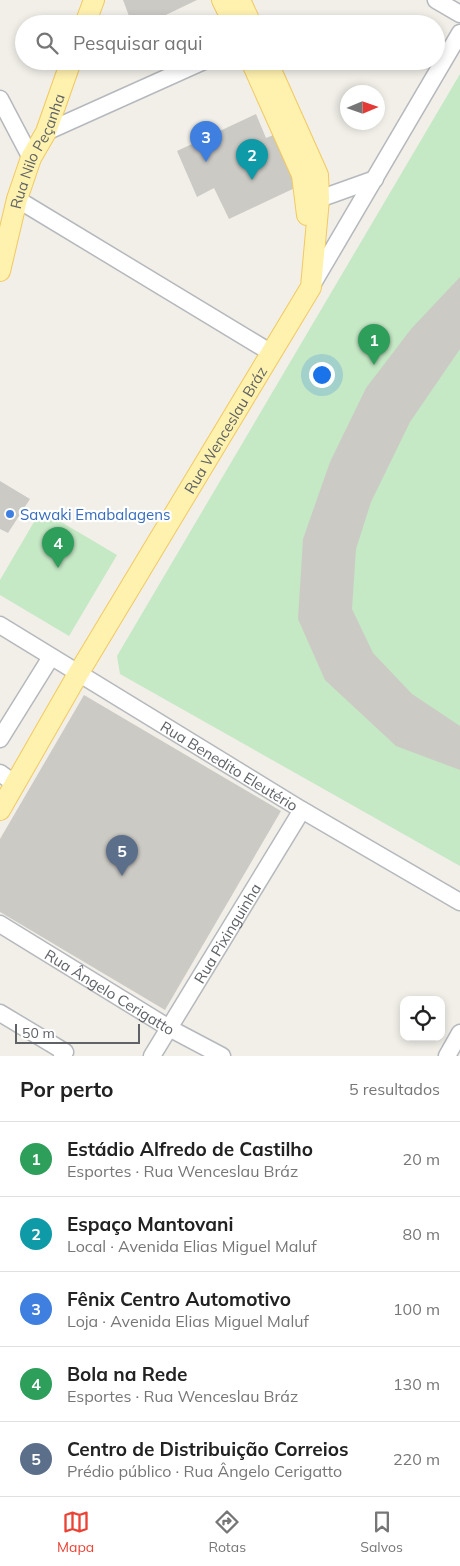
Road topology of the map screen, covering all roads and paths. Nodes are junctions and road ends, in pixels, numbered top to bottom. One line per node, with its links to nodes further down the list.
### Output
1 (94, 0): 4 (main road)
2 (436, 0): 3 (street)
3 (460, 14)
4 (88, 15)
5 (460, 33): 6 (street, Rua Wenceslau Bráz)
6 (445, 59)
7 (68, 70): 13 (main road, Rua Nilo Peçanha)
8 (184, 70): 13 (street)
9 (255, 70): 17 (main road)
10 (271, 70): 17 (main road)
11 (438, 70): 15 (street, Rua Wenceslau Bráz)
12 (0, 99): 14 (street)
13 (46, 132): 14 (main road, Rua Nilo Peçanha)
14 (31, 158): 16 (main road, Rua Nilo Peçanha)
15 (375, 179): 17 (street); 19 (street, Rua Wenceslau Bráz)
16 (18, 199): 18 (main road, Rua Nilo Peçanha); 20 (street)
17 (313, 200): 19 (main road)
18 (0, 271)
19 (311, 287): 20 (main road, Rua Wenceslau Bráz)
20 (270, 352): 23 (main road, Rua Wenceslau Bráz)
21 (0, 625): 22 (street, Rua Benedito Eleutério)
22 (51, 658): 23 (street, Rua Benedito Eleutério); 24 (street)
23 (78, 674): 25 (main road, Rua Wenceslau Bráz); 27 (street, Rua Benedito Eleutério)
24 (0, 739)
25 (8, 778): 26 (main road, Rua Wenceslau Bráz)
26 (0, 810)
27 (302, 810): 28 (street, Rua Benedito Eleutério); 31 (street, Rua Pixinguinha)
28 (460, 902)
29 (0, 924): 31 (street, Rua Ângelo Cerigatto)
30 (0, 1013): 33 (street)
31 (169, 1028): 34 (street, Rua Pixinguinha); 35 (street, Rua Ângelo Cerigatto)
32 (460, 1033): 36 (street)
33 (62, 1056)
34 (152, 1056)
35 (222, 1056)
36 (447, 1056)

